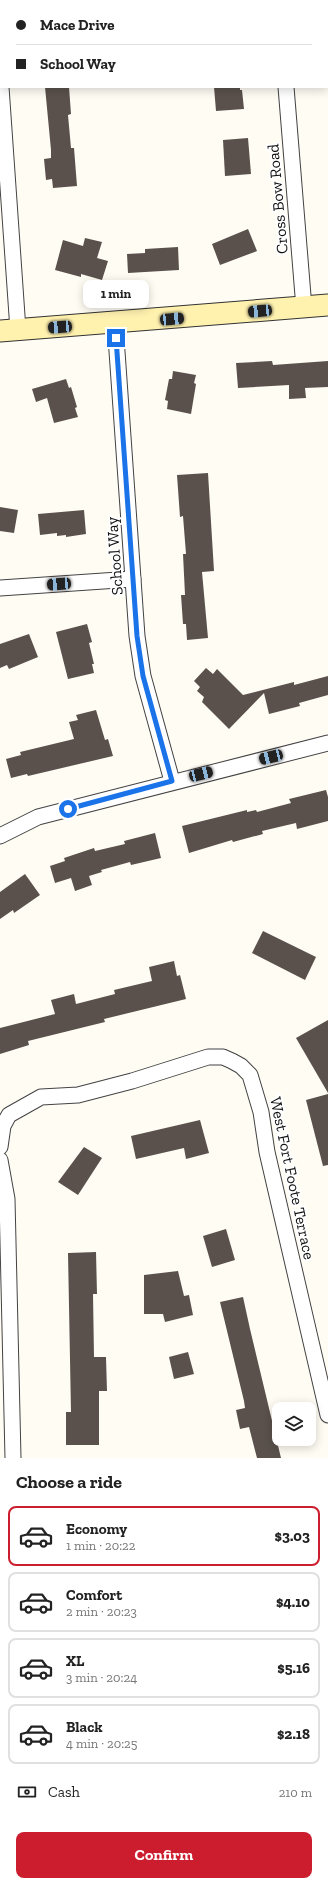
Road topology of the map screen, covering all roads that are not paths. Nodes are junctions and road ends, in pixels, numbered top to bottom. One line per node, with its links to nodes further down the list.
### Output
1 (1, 88): 6 (street)
2 (286, 88): 4 (street, Cross Bow Road)
3 (328, 305): 4 (street)
4 (304, 308): 5 (street)
5 (115, 323): 6 (street); 7 (street, School Way)
6 (9, 331)
7 (133, 579): 8 (street); 10 (street, School Way)
8 (0, 588)
9 (328, 743): 10 (street)
10 (172, 781): 11 (street)
11 (0, 836)
12 (0, 1147): 14 (street, West Fort Foote Terrace)
13 (0, 1160): 15 (street)
14 (328, 1415)
15 (13, 1458)

